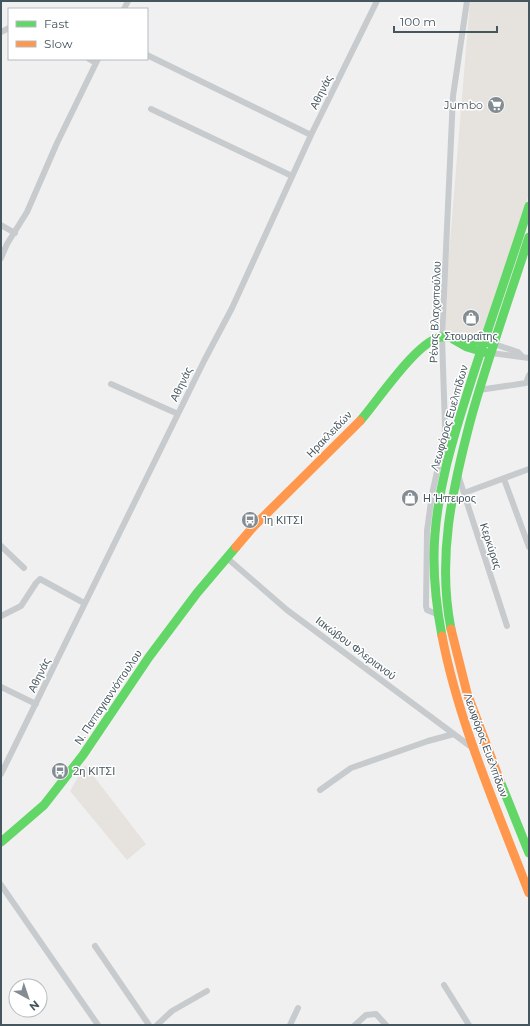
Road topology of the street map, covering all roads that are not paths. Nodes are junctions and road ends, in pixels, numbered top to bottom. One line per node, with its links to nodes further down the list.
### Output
1 (377, 1): 6 (street, Αθηνάς)
2 (467, 1): 13 (street, Ρένας Βλαχοπούλου)
3 (148, 55): 6 (street)
4 (97, 61): 10 (street)
5 (151, 109): 7 (street)
6 (310, 135): 7 (street, Αθηνάς)
7 (292, 176): 24 (street, Αθηνάς)
8 (529, 206): 15 (main road, Λεωφόρος Ευελπίδων)
9 (1, 225): 10 (street)
10 (15, 233): 12 (street)
11 (529, 237): 16 (main road, Λεωφόρος Ευελπίδων)
12 (1, 258)
13 (442, 337): 14 (main road); 31 (main road, Ηρακλειδών); 34 (street, Ρένας Βλαχοπούλου)
14 (452, 338): 15 (main road); 17 (main road)
15 (484, 342): 16 (main road); 17 (main road, Λεωφόρος Ευελπίδων)
16 (494, 344): 18 (main road, Λεωφόρος Ευελπίδων); 19 (street)
17 (481, 352): 18 (main road); 34 (main road, Λεωφόρος Ευελπίδων)
18 (491, 353): 19 (street); 23 (main road, Λεωφόρος Ευελπίδων)
19 (526, 357)
20 (529, 375): 22 (street)
21 (111, 384): 24 (street)
22 (527, 386): 23 (street)
23 (479, 390): 26 (main road, Λεωφόρος Ευελπίδων)
24 (178, 414): 33 (street, Αθηνάς)
25 (529, 469): 27 (street)
26 (456, 472): 28 (street, Κερκύρας); 44 (main road, Λεωφόρος Ευελπίδων)
27 (504, 479): 28 (street); 30 (street)
28 (464, 493): 36 (street, Κερκύρας)
29 (1, 546): 32 (street)
30 (529, 546)
31 (227, 558): 39 (street, Ιακώβου Φλεριανού); 43 (main road, Ν. Παπαγιαννόπουλου)
32 (24, 568)
33 (84, 603): 35 (street); 38 (street, Αθηνάς)
34 (439, 615): 40 (main road, Λεωφόρος Ευελπίδων)
35 (1, 616)
36 (507, 626)
37 (1, 687): 38 (street)
38 (36, 704): 41 (street, Αθηνάς)
39 (454, 734): 40 (street, Ιακώβου Φλεριανού); 42 (street)
40 (476, 751): 46 (main road, Λεωφόρος Ευελπίδων)
41 (1, 774)
42 (320, 790)
43 (1, 842)
44 (529, 853)
45 (1, 885): 51 (street)
46 (529, 893)
47 (95, 946): 52 (street)
48 (444, 985): 57 (street)
49 (207, 991): 53 (street)
50 (298, 1008): 54 (street)
51 (98, 1025)
52 (149, 1025)
53 (157, 1025)
54 (290, 1025)
55 (355, 1025): 56 (street)
56 (386, 1025)
57 (469, 1025)

